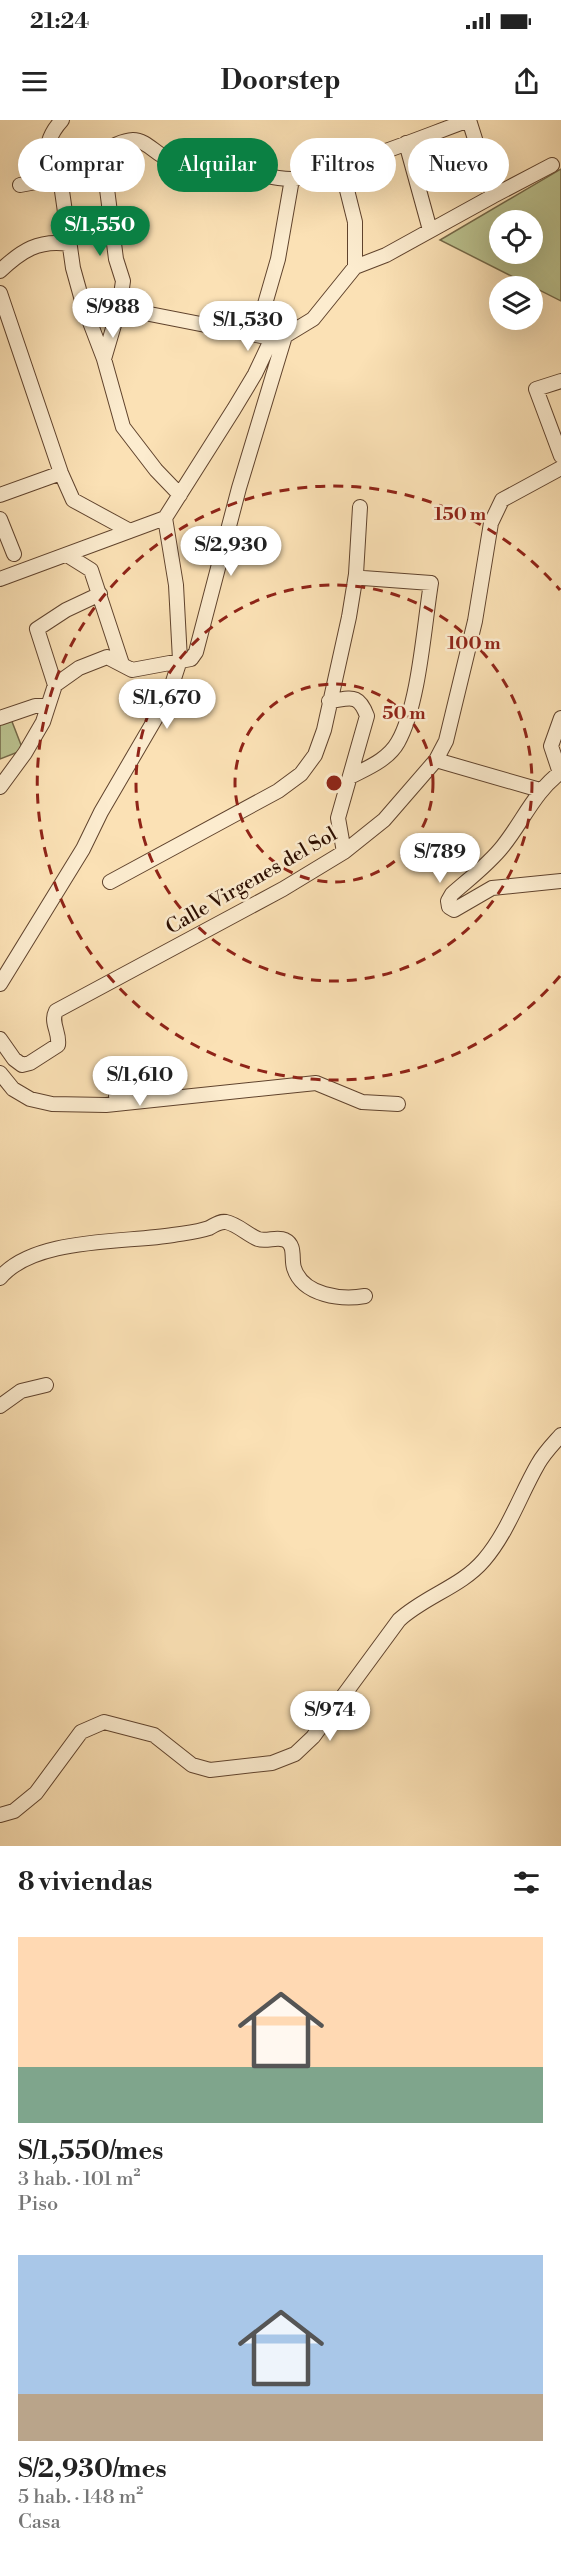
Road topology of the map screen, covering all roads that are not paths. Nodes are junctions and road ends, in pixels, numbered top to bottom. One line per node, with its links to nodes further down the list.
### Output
1 (62, 120): 3 (street)
2 (469, 120): 4 (street); 13 (street)
3 (49, 138)
4 (406, 143): 6 (street); 14 (street)
5 (145, 144): 8 (street)
6 (396, 147)
7 (552, 165): 13 (street)
8 (290, 179)
9 (290, 190): 21 (street)
10 (62, 192): 15 (street)
11 (107, 192): 20 (street)
12 (348, 192): 16 (street)
13 (492, 196): 14 (street)
14 (430, 230): 16 (street)
15 (69, 244): 17 (street); 19 (street)
16 (355, 267): 22 (street)
17 (0, 271)
18 (0, 293): 27 (street)
19 (83, 304): 20 (street); 23 (street)
20 (119, 308): 21 (street); 23 (street)
21 (256, 335): 22 (street)
22 (278, 337): 29 (street); 39 (street)
23 (104, 359): 29 (street)
24 (561, 381): 25 (street)
25 (561, 456)
26 (561, 468): 46 (street, Calle Virgenes del Sol)
27 (61, 473): 28 (street); 33 (street)
28 (0, 495)
29 (180, 495): 31 (street)
30 (360, 507): 42 (street)
31 (165, 518): 33 (street); 39 (street)
32 (0, 519): 34 (street)
33 (130, 531): 35 (street)
34 (14, 554)
35 (67, 555): 37 (street); 38 (street)
36 (363, 578): 48 (street)
37 (0, 579)
38 (100, 594): 40 (street); 41 (street)
39 (180, 660): 40 (street); 54 (street)
40 (122, 664): 41 (street)
41 (55, 685): 43 (street)
42 (329, 701): 48 (street); 53 (street)
43 (48, 706): 44 (street); 49 (street)
44 (0, 718)
45 (561, 718): 47 (street)
46 (436, 760): 50 (street); 51 (street, Calle Virgenes del Sol)
47 (560, 773): 50 (street)
48 (350, 777): 51 (street)
49 (2, 783)
50 (540, 790): 52 (street)
51 (344, 852): 55 (street, Calle Virgenes del Sol)
52 (561, 881)
53 (111, 882)
54 (0, 984)
55 (0, 1040)
56 (0, 1073): 59 (street)
57 (141, 1083): 59 (street)
58 (398, 1104): 59 (street)
59 (106, 1105)
60 (0, 1278): 61 (street)
61 (365, 1296)
62 (46, 1385): 63 (street)
63 (0, 1406)
64 (561, 1435): 65 (street)
65 (0, 1815)

